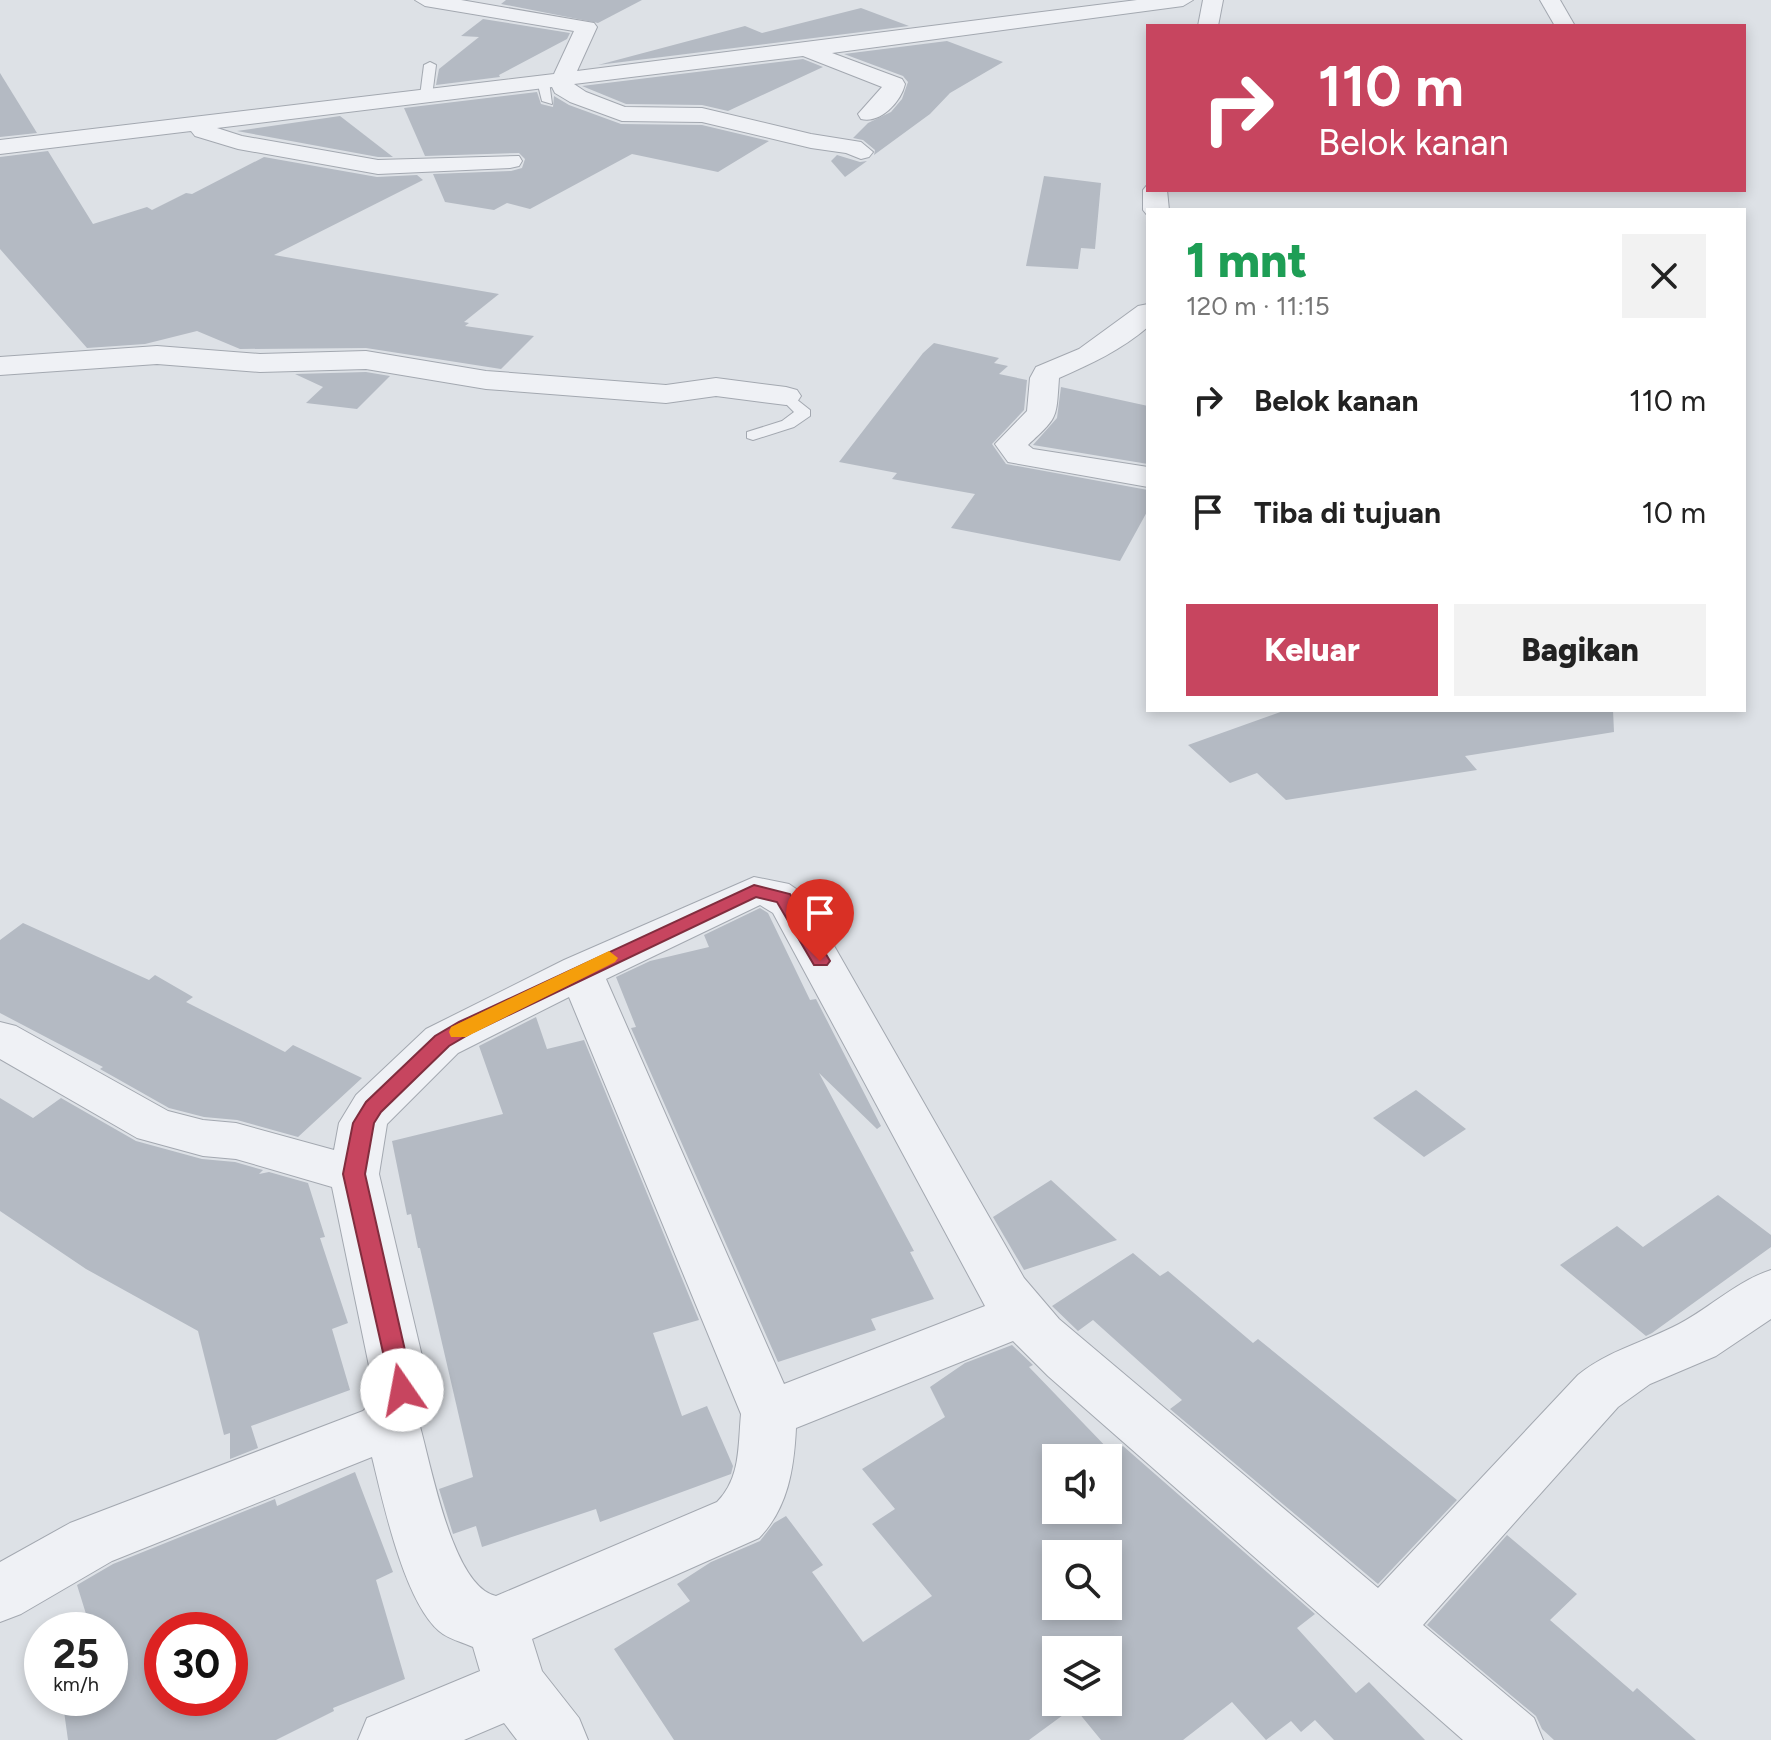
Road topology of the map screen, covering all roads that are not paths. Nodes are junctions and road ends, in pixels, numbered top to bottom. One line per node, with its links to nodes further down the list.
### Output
1 (425, 0): 9 (street)
2 (1183, 0): 7 (street)
3 (1213, 0): 5 (street)
4 (1550, 0): 6 (street)
5 (1208, 24)
6 (1564, 24)
7 (804, 50): 9 (street); 11 (street)
8 (430, 65): 10 (lane)
9 (551, 86): 10 (street); 14 (street)
10 (426, 96): 12 (street)
11 (869, 114)
12 (191, 124): 13 (street); 15 (street)
13 (0, 147)
14 (861, 152)
15 (510, 161)
16 (1146, 314): 20 (street)
17 (0, 366): 18 (street)
18 (786, 396): 19 (lane)
19 (753, 435)
20 (1146, 477)
21 (580, 971): 23 (street); 25 (street); 26 (street)
22 (0, 1038): 23 (street)
23 (354, 1174): 27 (street)
24 (1771, 1291): 30 (street)
25 (1021, 1315): 26 (street); 30 (street)
26 (769, 1414): 29 (street)
27 (391, 1422): 28 (street); 29 (street)
28 (0, 1594)
29 (497, 1625): 31 (street)
30 (1382, 1627): 34 (street)
31 (516, 1687): 32 (street); 33 (street)
32 (390, 1740)
33 (556, 1740)
34 (1511, 1740)

